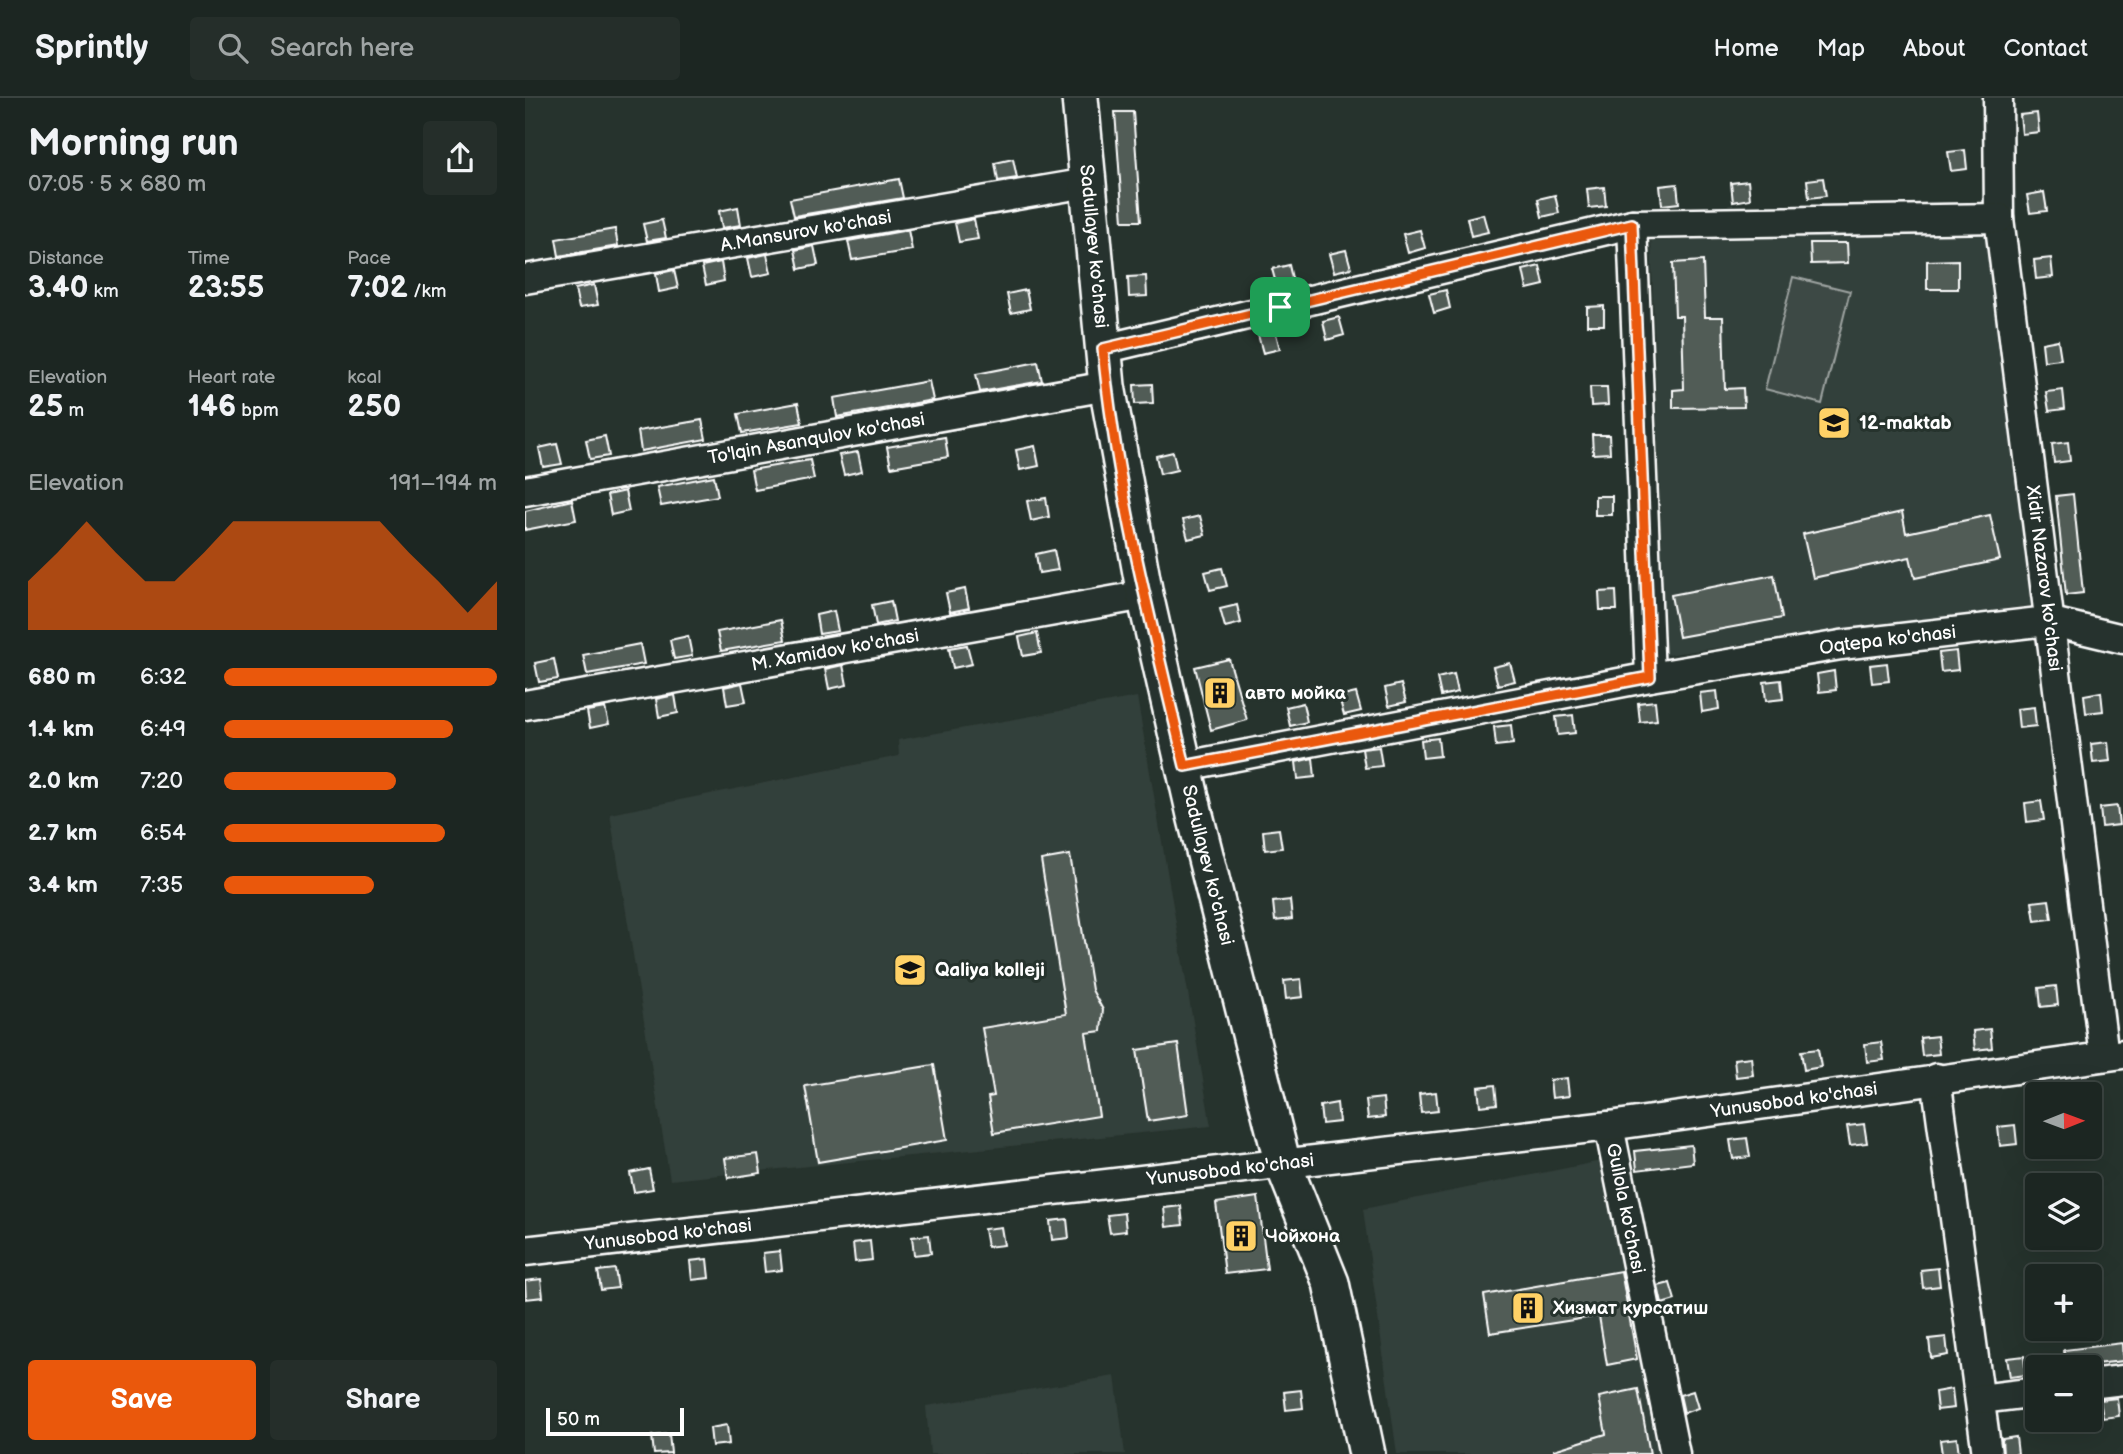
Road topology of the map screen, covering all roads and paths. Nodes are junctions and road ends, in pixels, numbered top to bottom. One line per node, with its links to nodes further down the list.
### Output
1 (1080, 98): 3 (main road, Sadullayev ko'chasi)
2 (1998, 98): 4 (street, Xidir Nazarov ko'chasi)
3 (1087, 183): 6 (street, A.Mansurov ko'chasi); 7 (main road, Sadullayev ko'chasi)
4 (1999, 218): 5 (street); 11 (street, Xidir Nazarov ko'chasi)
5 (1632, 224): 7 (street); 13 (street)
6 (525, 279)
7 (1103, 349): 8 (main road, Sadullayev ko'chasi)
8 (1107, 386): 9 (street, To'lqin Asanqulov ko'chasi); 10 (main road, Sadullayev ko'chasi)
9 (525, 491)
10 (1145, 595): 14 (street, M. Xamidov ko'chasi); 15 (main road, Sadullayev ko'chasi)
11 (2048, 621): 12 (street, Oqtepa ko'chasi); 13 (street, Oqtepa ko'chasi); 16 (street, Xidir Nazarov ko'chasi)
12 (2123, 639)
13 (1650, 677): 15 (street, Oqtepa ko'chasi)
14 (525, 705)
15 (1185, 766): 19 (main road, Sadullayev ko'chasi)
16 (2114, 1055): 17 (street, Yunusobod ko'chasi)
17 (1936, 1078): 18 (street, Yunusobod ko'chasi); 24 (street)
18 (1609, 1126): 19 (street, Yunusobod ko'chasi); 26 (street, Gullola ko'chasi)
19 (1282, 1161): 20 (street, Yunusobod ko'chasi); 25 (main road, Sadullayev ko'chasi)
20 (525, 1251)
21 (2123, 1380): 22 (street)
22 (2102, 1382)
23 (2025, 1393): 24 (street)
24 (1980, 1399): 27 (street)
25 (1367, 1454)
26 (1675, 1454)
27 (1987, 1454)

